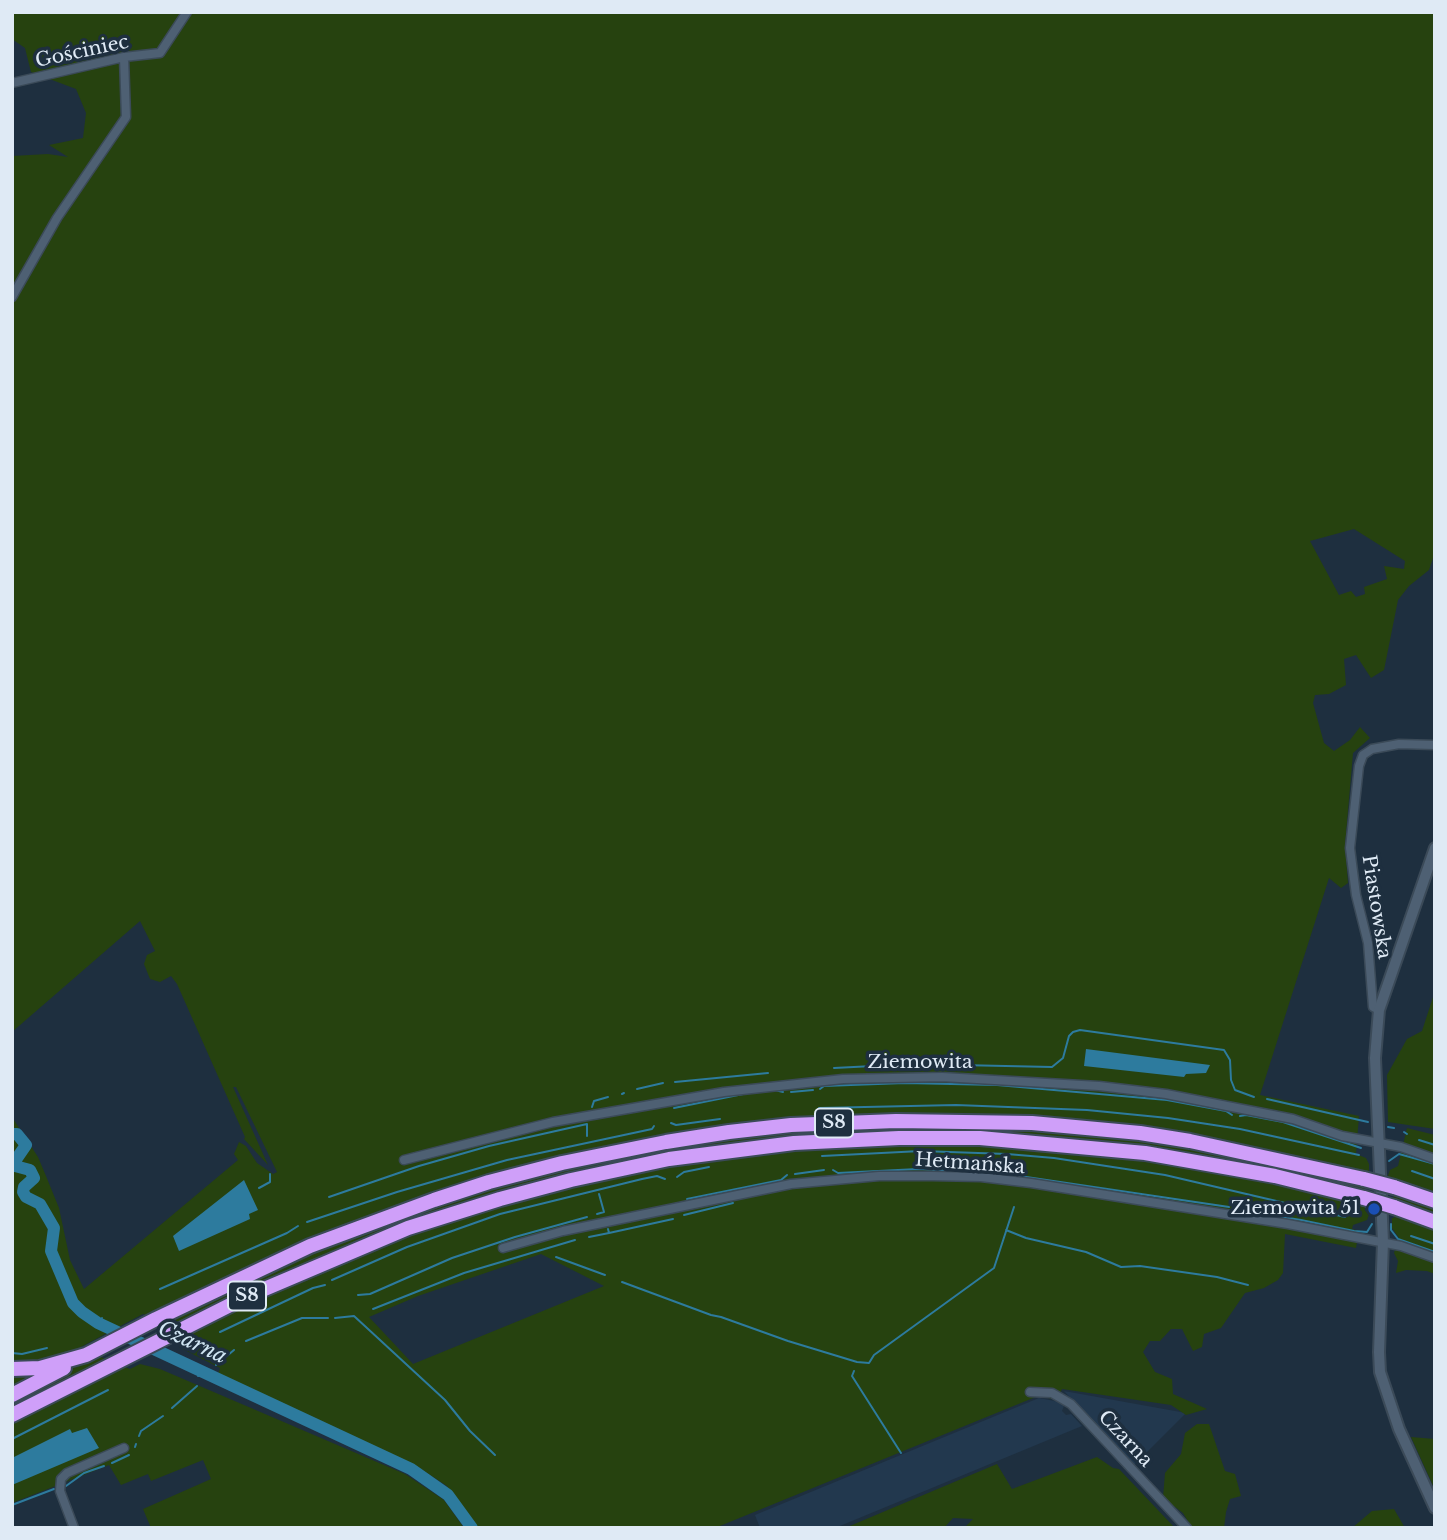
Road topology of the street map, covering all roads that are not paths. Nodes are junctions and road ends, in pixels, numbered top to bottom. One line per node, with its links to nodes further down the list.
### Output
1 (187, 12): 2 (street, Gościniec)
2 (124, 57): 3 (street, Gościniec); 4 (street)
3 (12, 83)
4 (12, 297)
5 (1435, 745): 7 (street, Piastowska)
6 (1435, 848): 7 (street)
7 (1379, 1010): 8 (street)
8 (1379, 1142): 9 (street, Ziemowita); 10 (street, Ziemowita); 13 (street)
9 (1435, 1159)
10 (404, 1160)
11 (1435, 1201): 16 (highway, S8, bridge)
12 (1435, 1222): 20 (highway, S8, bridge)
13 (1383, 1242): 14 (street, Hetmańska); 15 (street, Hetmańska); 22 (street)
14 (503, 1248)
15 (1435, 1258)
16 (88, 1354): 17 (highway); 19 (highway, S8)
17 (12, 1369)
18 (1030, 1392): 24 (street, Czarna)
19 (12, 1395)
20 (12, 1415)
21 (124, 1448): 23 (street)
22 (1435, 1508)
23 (74, 1528)
24 (1187, 1528)

